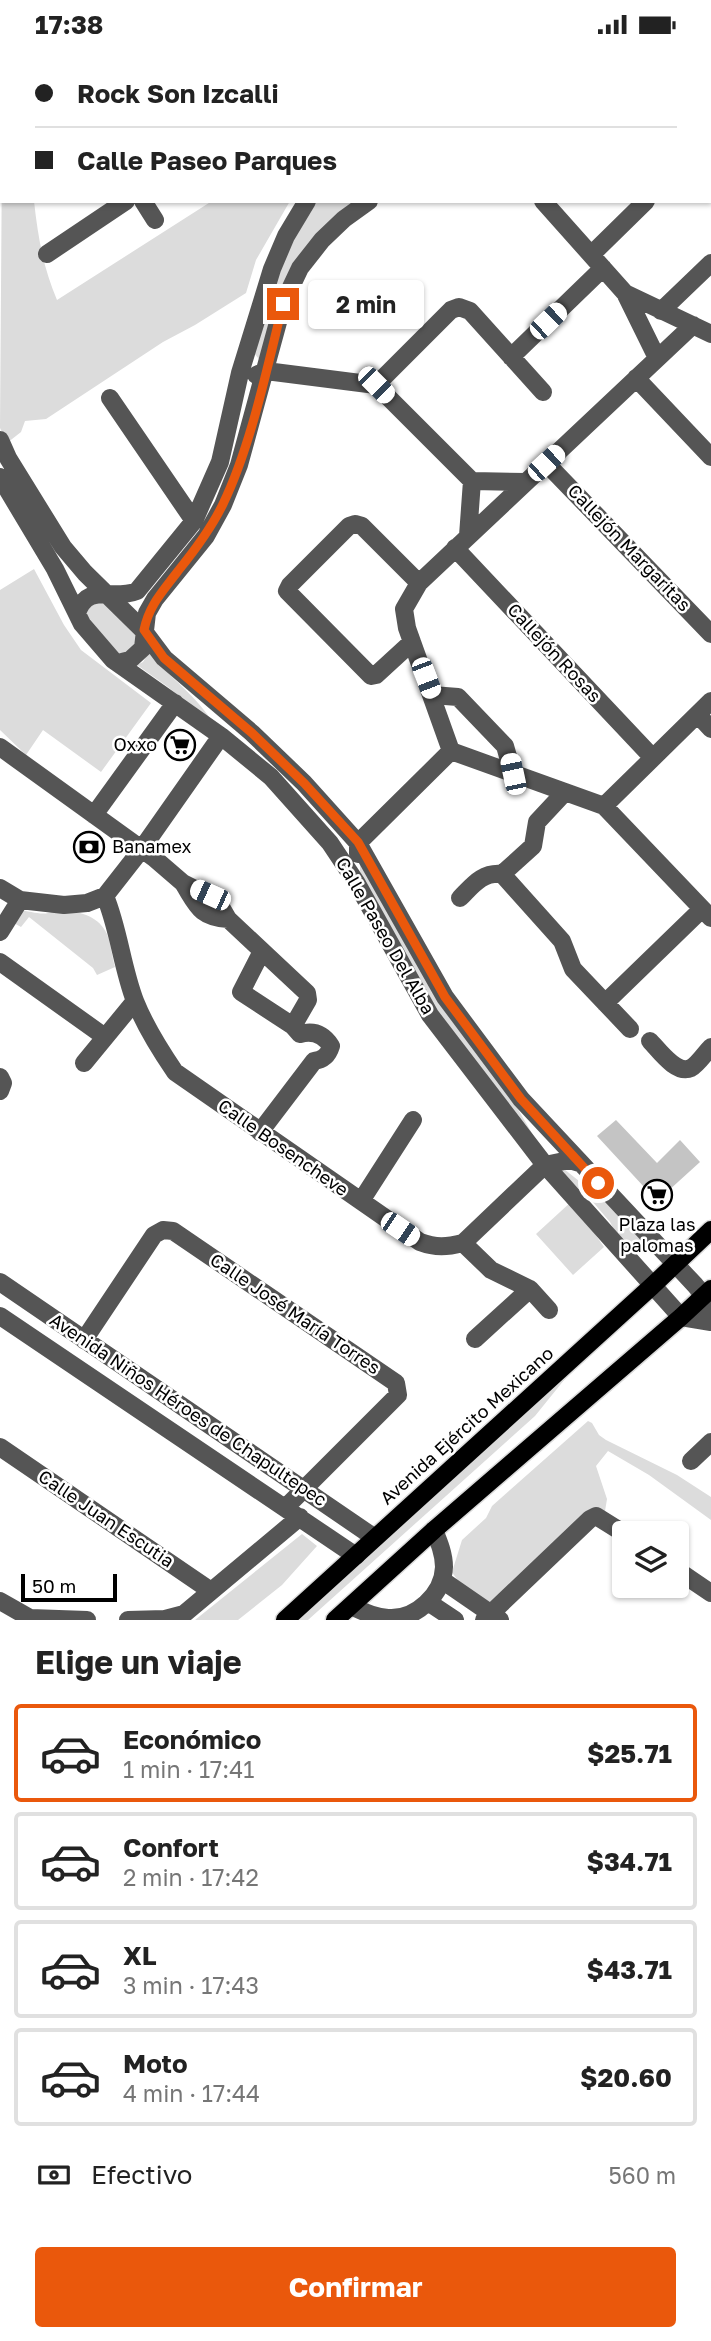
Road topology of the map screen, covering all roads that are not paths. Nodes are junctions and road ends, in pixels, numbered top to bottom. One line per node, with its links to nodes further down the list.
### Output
1 (123, 203): 8 (street)
2 (144, 203): 7 (street)
3 (306, 203): 15 (street)
4 (366, 203): 18 (street)
5 (545, 203): 9 (street)
6 (644, 203): 9 (street)
7 (155, 221)
8 (47, 254)
9 (597, 262): 11 (street); 16 (street)
10 (711, 264): 12 (street)
11 (625, 293): 12 (street); 17 (street)
12 (661, 311): 13 (street)
13 (693, 325): 14 (street); 17 (street)
14 (711, 334)
15 (246, 350): 18 (street); 20 (street)
16 (512, 357): 21 (street); 22 (street)
17 (657, 358): 19 (street)
18 (265, 372): 20 (street); 21 (street); 35 (street)
19 (636, 378): 25 (street); 26 (street)
20 (238, 380): 30 (street)
21 (376, 385): 28 (street)
22 (543, 392)
23 (110, 398): 30 (street)
24 (0, 440): 33 (street, Calle Paseo Del Alba)
25 (711, 457)
26 (546, 463): 29 (street); 36 (street, Callejón Margaritas)
27 (0, 477): 34 (street, Calle Paseo Del Alba)
28 (472, 481): 29 (street); 31 (street)
29 (526, 482): 31 (street)
30 (194, 521): 33 (street)
31 (462, 542): 32 (street); 49 (street, Callejón Rosas)
32 (419, 583): 37 (street); 37 (street)
33 (110, 596): 34 (street); 35 (street, Calle Paseo Del Alba)
34 (77, 613): 38 (street, Calle Paseo Del Alba)
35 (144, 630): 38 (street); 39 (street, Calle Paseo Del Alba)
36 (711, 634)
37 (412, 642): 40 (street)
38 (118, 663): 42 (street, Calle Paseo Del Alba)
39 (206, 695): 45 (street, Calle Paseo Del Alba); 46 (street)
40 (432, 695): 48 (street); 50 (street)
41 (711, 701): 43 (street)
42 (175, 703): 46 (street, Calle Paseo Del Alba); 53 (street)
43 (698, 715): 44 (street); 49 (street)
44 (711, 729)
45 (252, 733): 46 (street); 54 (street, Calle Paseo Del Alba)
46 (221, 736): 55 (street, Calle Paseo Del Alba); 56 (street)
47 (0, 747): 53 (street)
48 (452, 751): 50 (street); 54 (street)
49 (653, 758): 52 (street)
50 (513, 774): 51 (street)
51 (565, 792): 52 (street); 57 (street)
52 (604, 806): 63 (street)
53 (94, 815): 56 (street)
54 (358, 842): 55 (street); 58 (street); 77 (street, Calle Paseo Del Alba)
55 (330, 843): 58 (street, Calle Paseo Del Alba)
56 (141, 850): 60 (street); 65 (street)
57 (502, 874): 61 (street); 68 (street)
58 (356, 882): 81 (street, Calle Paseo Del Alba)
59 (0, 888): 62 (street)
60 (105, 896): 62 (street); 67 (street, Calle Bosencheve)
61 (460, 898)
62 (20, 900): 64 (street)
63 (706, 914): 68 (street)
64 (0, 932)
65 (262, 951): 70 (street); 70 (street)
66 (0, 962): 71 (street)
67 (135, 1001): 71 (street); 79 (street, Calle Bosencheve)
68 (605, 1003): 69 (street)
69 (630, 1029)
70 (297, 1030): 79 (street)
71 (105, 1037): 74 (street)
72 (650, 1041): 73 (street)
73 (709, 1053)
74 (84, 1063)
75 (0, 1077): 76 (street)
76 (0, 1091)
77 (539, 1119): 80 (street, Calle Paseo Del Alba); 81 (street)
78 (413, 1120): 82 (street)
79 (260, 1132): 82 (street, Calle Bosencheve)
80 (579, 1163): 81 (street); 85 (street, Calle Paseo Del Alba)
81 (545, 1165): 84 (street); 87 (street, Calle Paseo Del Alba)
82 (361, 1201): 84 (street, Calle Bosencheve)
83 (711, 1230): 85 (main road, Avenida Ejército Mexicano)
84 (463, 1243): 88 (street)
85 (676, 1263): 87 (main road, Avenida Ejército Mexicano); 89 (street, Calle Paseo Del Alba)
86 (0, 1282): 95 (street, Avenida Niños Héroes de Chapultepec)
87 (651, 1287): 92 (street, Calle Paseo Del Alba); 105 (main road, Avenida Ejército Mexicano)
88 (530, 1289): 90 (street); 94 (street)
89 (707, 1292): 92 (main road); 93 (street)
90 (549, 1310)
91 (0, 1316): 97 (street, Avenida Niños Héroes de Chapultepec)
92 (681, 1317): 93 (street); 104 (main road)
93 (710, 1321)
94 (475, 1339)
95 (84, 1340): 96 (street, Avenida Niños Héroes de Chapultepec); 101 (street, Calle José María Torres)
96 (149, 1384): 97 (street); 101 (street, Avenida Niños Héroes de Chapultepec)
97 (135, 1405): 102 (street, Avenida Niños Héroes de Chapultepec)
98 (711, 1442): 100 (street)
99 (0, 1447): 109 (street, Calle Juan Escutia)
100 (691, 1461)
101 (305, 1488): 102 (street, Calle José María Torres); 105 (street, Avenida Niños Héroes de Chapultepec)
102 (292, 1512): 106 (street, Avenida Niños Héroes de Chapultepec); 109 (street, Calle José María Torres)
103 (612, 1526): 114 (street)
104 (434, 1530): 108 (street); 113 (main road)
105 (375, 1538): 106 (main road, Avenida Ejército Mexicano)
106 (356, 1556): 117 (main road, Avenida Ejército Mexicano)
107 (689, 1578): 110 (street)
108 (442, 1580): 112 (street); 114 (street)
109 (211, 1591): 116 (street, Calle José María Torres)
110 (711, 1593)
111 (0, 1601): 115 (street)
112 (428, 1602): 113 (street); 119 (street)
113 (352, 1606): 118 (main road)
114 (492, 1618)
115 (86, 1620)
116 (128, 1620)
117 (285, 1620)
118 (335, 1620)
119 (455, 1620)

